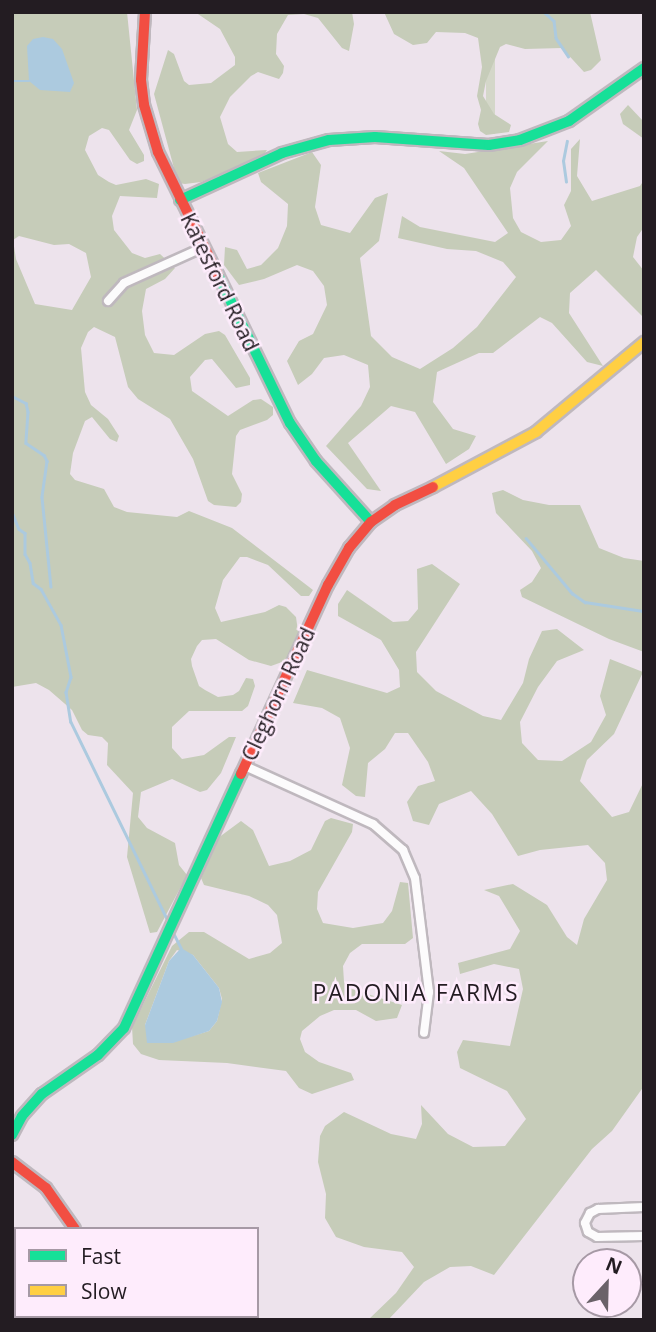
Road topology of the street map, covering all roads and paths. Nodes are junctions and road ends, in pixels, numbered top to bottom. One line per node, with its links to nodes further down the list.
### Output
1 (145, 12): 3 (street, Katesford Road)
2 (644, 68): 3 (street)
3 (180, 200): 4 (street, Katesford Road)
4 (204, 247): 5 (street); 7 (street, Katesford Road)
5 (108, 301)
6 (644, 342): 7 (street, Cleghorn Road)
7 (372, 522): 8 (street, Cleghorn Road)
8 (245, 766): 9 (street); 10 (street, Cleghorn Road)
9 (424, 1034)
10 (12, 1136)
11 (12, 1162): 13 (street)
12 (644, 1207): 14 (street)
13 (74, 1227)
14 (644, 1236)

